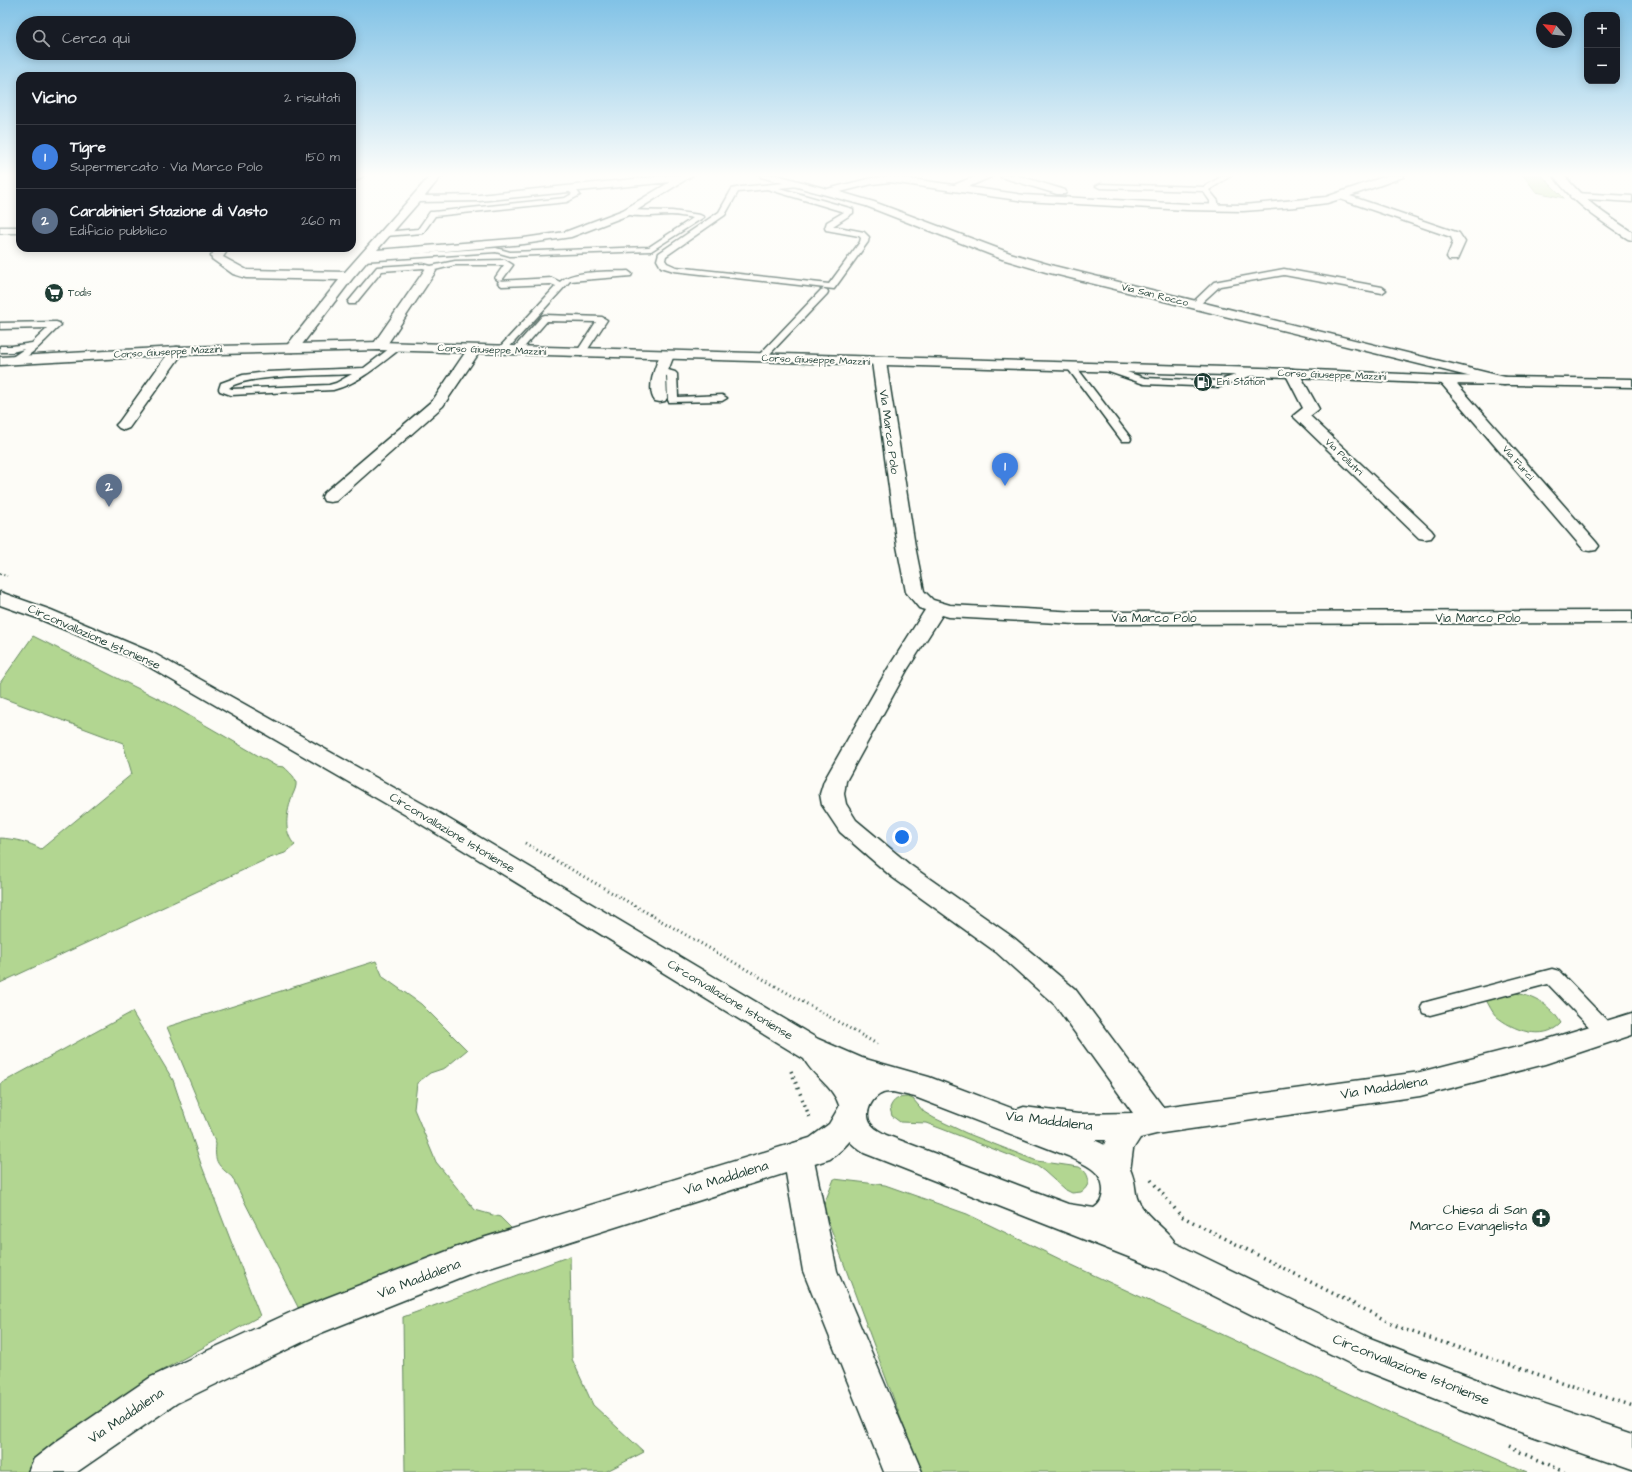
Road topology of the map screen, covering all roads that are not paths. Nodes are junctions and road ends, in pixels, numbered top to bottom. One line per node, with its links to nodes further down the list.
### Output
1 (376, 244): 11 (street)
2 (500, 244): 11 (street)
3 (659, 244): 11 (lane)
4 (677, 244): 16 (lane)
5 (863, 244): 16 (lane)
6 (974, 244): 19 (street, Via San Rocco)
7 (1458, 244): 9 (street)
8 (220, 252): 14 (street)
9 (1453, 257)
10 (457, 258): 11 (lane)
11 (363, 259): 14 (street)
12 (431, 269): 15 (lane); 18 (lane); 22 (street)
13 (628, 274): 15 (lane)
14 (348, 276): 24 (street)
15 (560, 285): 27 (lane)
16 (828, 289): 32 (lane)
17 (1382, 290): 19 (lane)
18 (352, 302)
19 (1194, 305): 40 (street, Via San Rocco)
20 (0, 326): 21 (lane)
21 (37, 342): 25 (lane); 33 (lane)
22 (379, 346): 23 (street, Corso Giuseppe Mazzini); 24 (street, Corso Giuseppe Mazzini)
23 (397, 347): 26 (street, Corso Giuseppe Mazzini); 37 (lane)
24 (292, 348): 28 (street, Corso Giuseppe Mazzini)
25 (0, 349)
26 (474, 350): 27 (street, Corso Giuseppe Mazzini); 46 (street)
27 (501, 350): 29 (street, Corso Giuseppe Mazzini)
28 (177, 351): 33 (street, Corso Giuseppe Mazzini); 44 (street)
29 (516, 351): 30 (street, Corso Giuseppe Mazzini); 30 (lane)
30 (582, 353): 31 (street, Corso Giuseppe Mazzini)
31 (667, 355): 32 (street, Corso Giuseppe Mazzini); 36 (street)
32 (762, 358): 34 (street, Corso Giuseppe Mazzini)
33 (7, 360)
34 (879, 362): 35 (street, Corso Giuseppe Mazzini); 50 (street, Via Marco Polo)
35 (1071, 366): 38 (street, Corso Giuseppe Mazzini); 45 (lane)
36 (661, 370): 42 (street); 43 (lane)
37 (366, 371): 37 (lane)
38 (1292, 373): 39 (street, Corso Giuseppe Mazzini); 47 (street, Via Pollutri)
39 (1446, 380): 40 (street, Corso Giuseppe Mazzini); 48 (street, Via Furci)
40 (1504, 381): 41 (street, Corso Giuseppe Mazzini)
41 (1632, 384)
42 (660, 398)
43 (722, 398)
44 (124, 425)
45 (1126, 439)
46 (330, 497)
47 (1425, 534)
48 (1590, 546)
49 (0, 598): 54 (street, Circonvallazione Istoniense)
50 (937, 607): 51 (street, Via Marco Polo); 60 (street)
51 (1632, 618)
52 (1430, 1008): 53 (lane)
53 (1619, 1028): 60 (street, Via Maddalena)
54 (808, 1047): 55 (street, Circonvallazione Istoniense); 56 (street)
55 (896, 1080): 56 (street, Via Maddalena); 57 (street, Circonvallazione Istoniense)
56 (854, 1107): 58 (street, Via Maddalena); 59 (street)
57 (992, 1114): 60 (street, Via Maddalena); 60 (street)
58 (808, 1152): 59 (street, Via Maddalena); 64 (street, Via Maddalena); 65 (street)
59 (895, 1152): 61 (street)
60 (1127, 1152): 61 (street); 62 (street)
61 (1068, 1219): 62 (street)
62 (1175, 1260): 63 (street, Circonvallazione Istoniense)
63 (1632, 1452)
64 (63, 1466)
65 (903, 1472)

